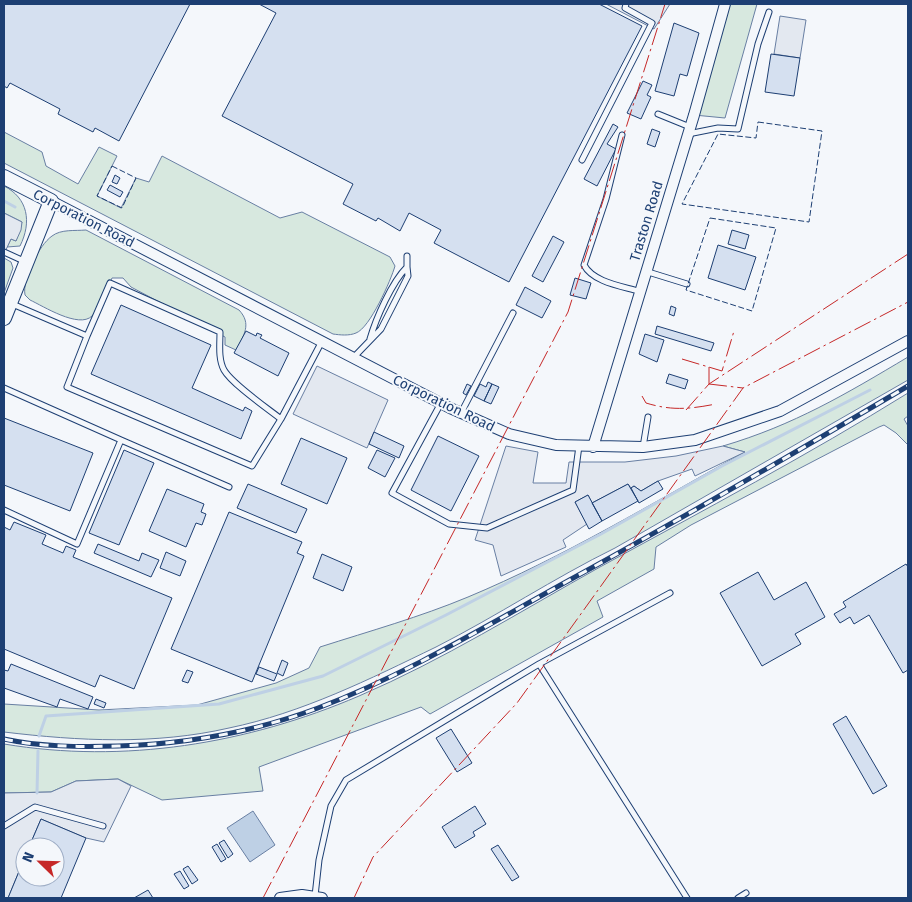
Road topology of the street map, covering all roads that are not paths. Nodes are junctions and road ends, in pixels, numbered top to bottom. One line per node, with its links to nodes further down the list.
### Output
1 (626, 4): 7 (lane)
2 (725, 4): 5 (street, Traston Road)
3 (769, 12): 5 (lane)
4 (658, 114): 5 (lane)
5 (689, 130): 13 (street, Traston Road)
6 (622, 135): 15 (lane)
7 (582, 160)
8 (4, 177): 9 (street, Corporation Road)
9 (51, 201): 12 (street); 21 (street, Corporation Road)
10 (4, 252): 12 (lane)
11 (408, 256): 22 (lane)
12 (26, 262): 16 (street)
13 (645, 271): 14 (lane); 15 (street, Traston Road)
14 (687, 284)
15 (638, 291): 30 (street, Traston Road)
16 (10, 303): 18 (street); 19 (lane)
17 (512, 313): 25 (lane)
18 (4, 318)
19 (87, 336): 27 (lane); 27 (lane)
20 (908, 340): 31 (street, Corporation Road)
21 (321, 343): 22 (street, Corporation Road); 27 (lane)
22 (353, 359): 24 (street, Corporation Road)
23 (4, 388): 28 (lane)
24 (441, 404): 25 (street, Corporation Road); 29 (lane)
25 (461, 413): 29 (street, Corporation Road)
26 (648, 416): 31 (lane)
27 (281, 419)
28 (121, 440): 32 (lane); 33 (lane)
29 (579, 446): 30 (street, Corporation Road)
30 (593, 447): 31 (street, Corporation Road)
31 (643, 447)
32 (229, 487)
33 (4, 510)
34 (670, 592): 35 (lane)
35 (539, 664): 39 (lane); 41 (lane)
36 (4, 826): 37 (lane)
37 (103, 826)
38 (746, 893): 42 (lane)
39 (319, 897): 40 (street)
40 (280, 898)
41 (688, 898)
42 (738, 898)

